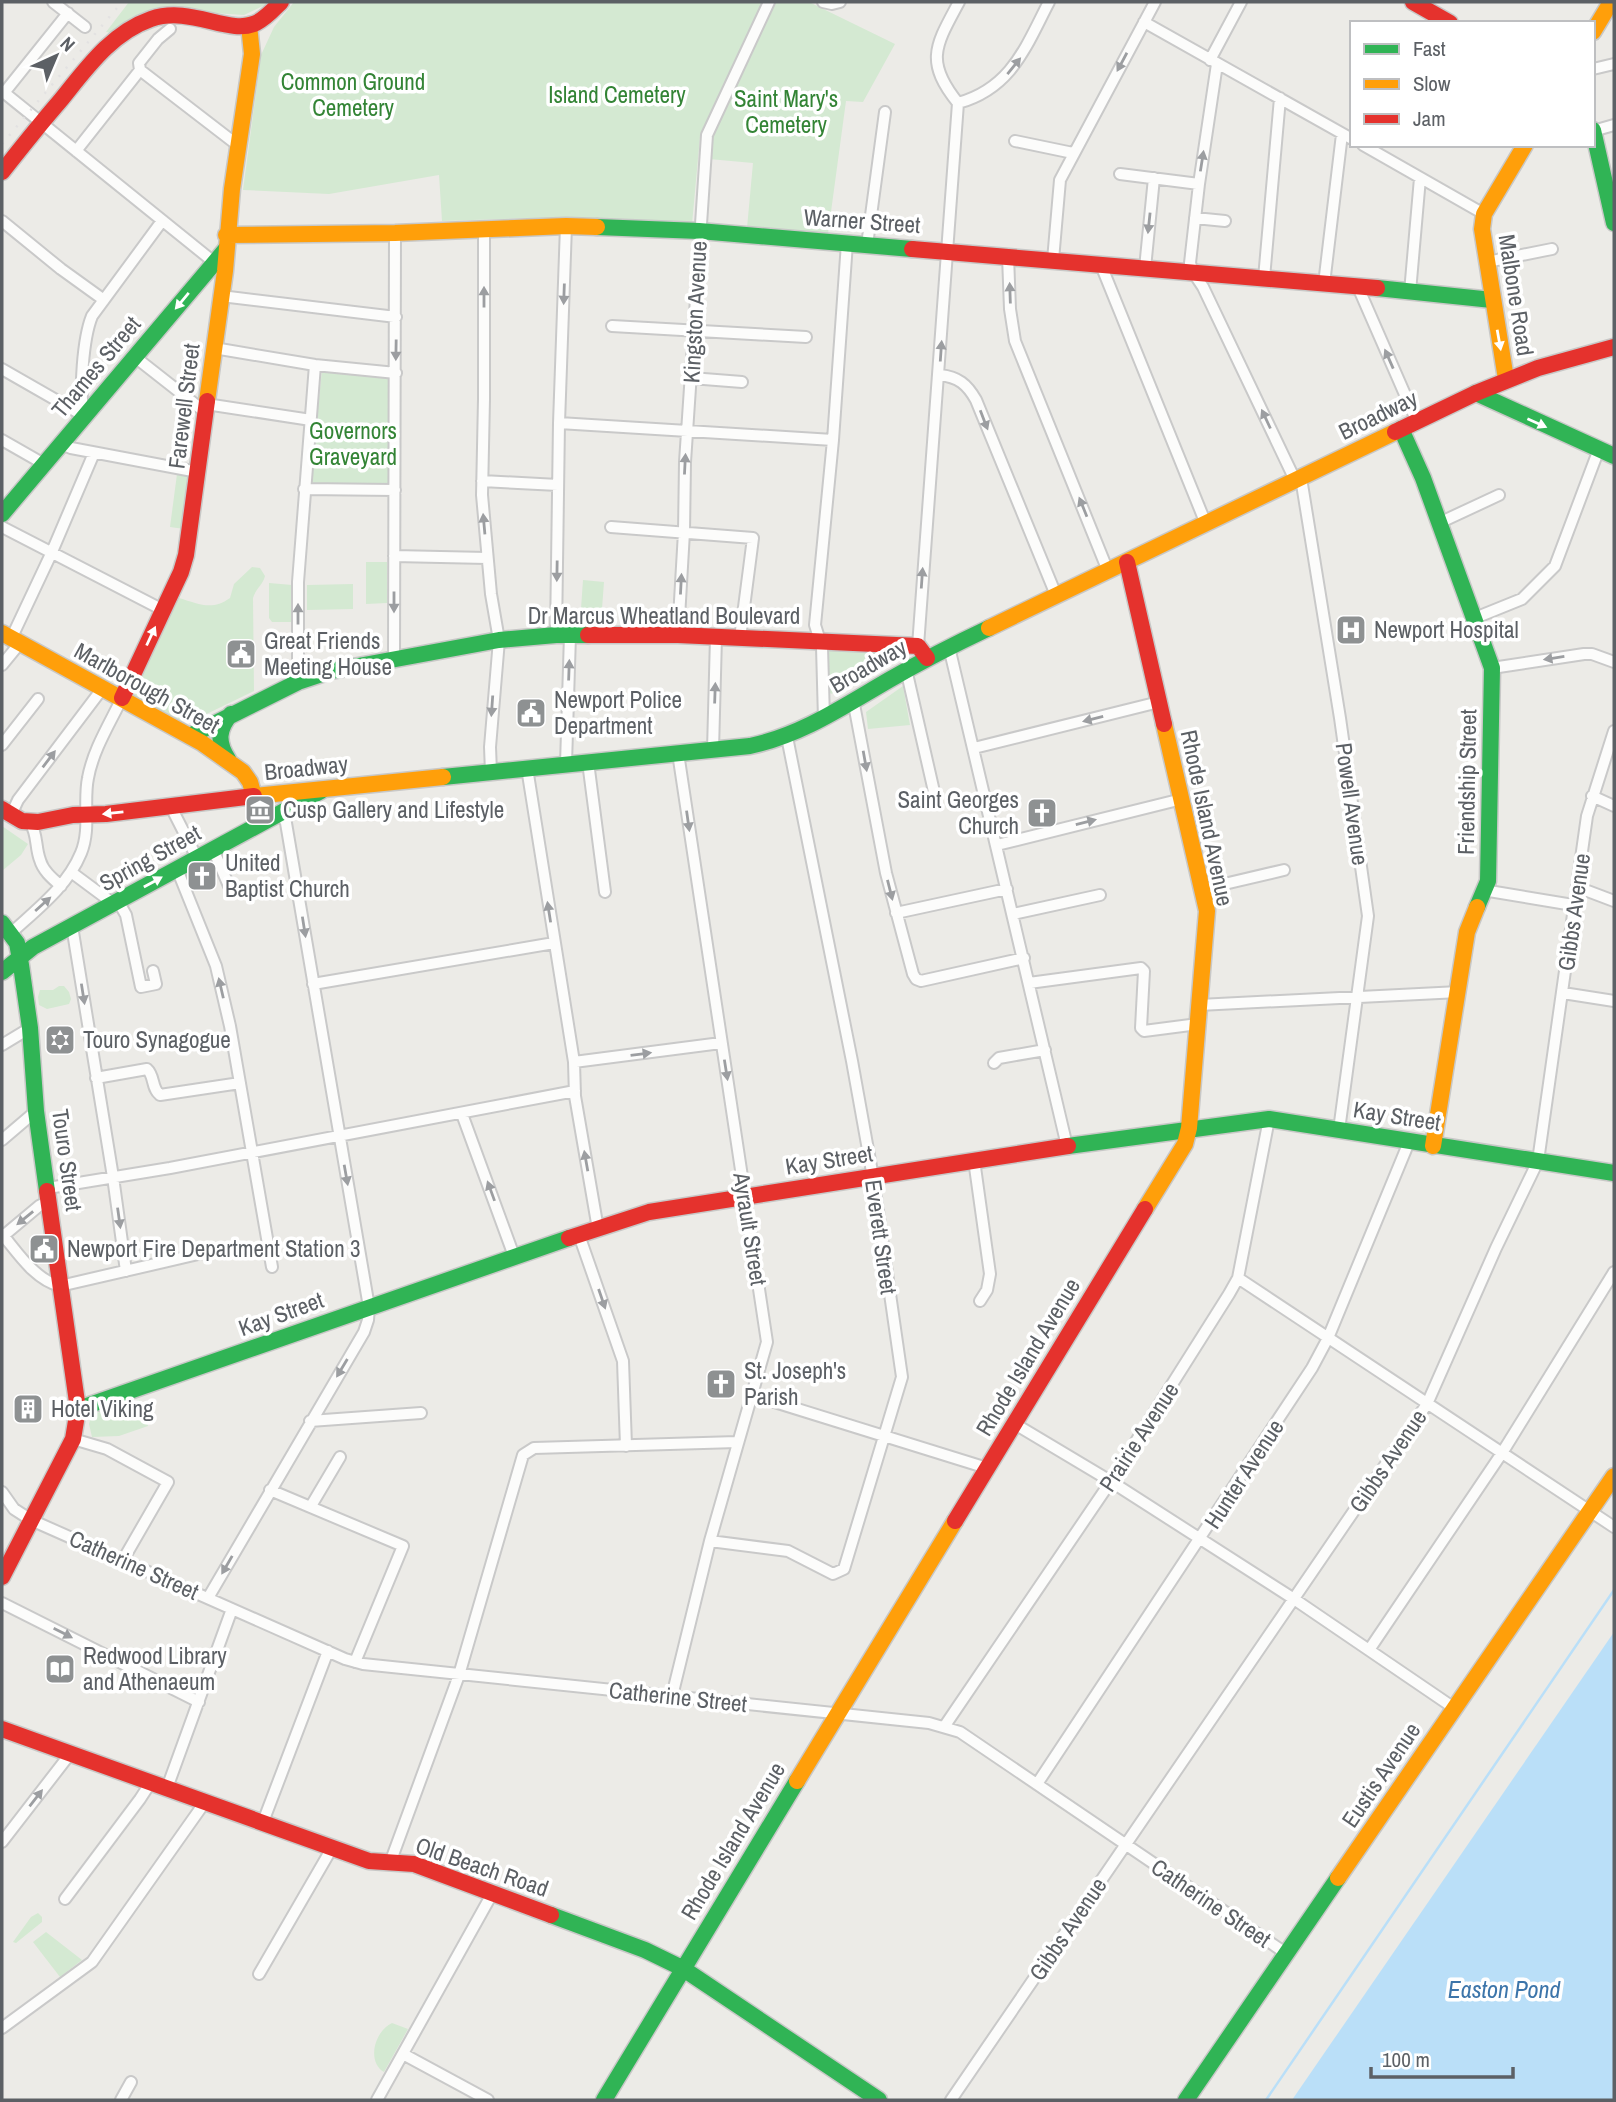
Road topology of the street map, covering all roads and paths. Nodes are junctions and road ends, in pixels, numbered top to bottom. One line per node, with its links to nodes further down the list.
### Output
1 (53, 2): 12 (street)
2 (281, 2): 15 (street)
3 (769, 2): 51 (street, Kingston Avenue)
4 (823, 2): 11 (street)
5 (959, 2): 25 (street)
6 (1049, 2): 25 (street, one-way to 6)
7 (1154, 2): 14 (street)
8 (1241, 2): 19 (street)
9 (1413, 2): 13 (street)
10 (1611, 2): 18 (street)
11 (838, 3)
12 (68, 13): 16 (street); 23 (street)
13 (1446, 21)
14 (1144, 22): 19 (street); 37 (street, one-way to 37)
15 (248, 25): 27 (street); 33 (street, Farewell Street)
16 (85, 27)
17 (170, 29): 22 (street)
18 (1595, 29)
19 (1213, 62): 24 (street); 42 (street, one-way to 19)
20 (1614, 64): 21 (street)
21 (1595, 69)
22 (140, 70): 33 (street); 36 (street)
23 (3, 92): 27 (street)
24 (1280, 98): 30 (street); 65 (street)
25 (958, 103): 57 (street)
26 (885, 112): 55 (street)
27 (41, 123): 36 (street); 38 (street)
28 (1614, 125): 29 (street)
29 (1595, 130)
30 (1347, 136): 66 (street)
31 (1595, 140): 48 (street)
32 (1015, 141): 37 (street)
33 (240, 147): 53 (street, Farewell Street)
34 (1366, 147): 41 (street)
35 (1524, 147): 43 (street, Malbone Road)
36 (76, 151): 46 (street)
37 (1073, 153): 59 (street)
38 (2, 172)
39 (1120, 174): 40 (street)
40 (1154, 178): 42 (street); 63 (street, one-way to 63)
41 (1420, 178): 43 (street); 68 (street)
42 (1199, 184): 44 (street)
43 (1484, 214): 60 (street, Malbone Road)
44 (1195, 218): 47 (street); 64 (street)
45 (2, 221): 70 (street)
46 (162, 221): 62 (street); 70 (street)
47 (1225, 221)
48 (1614, 223)
49 (566, 226): 50 (street, Warner Street); 51 (street, Warner Street); 91 (street, one-way to 91)
50 (484, 230): 52 (street, Warner Street); 102 (street, one-way to 50)
51 (699, 231): 54 (street, Warner Street); 74 (street, Kingston Avenue)
52 (396, 233): 53 (street, Warner Street); 72 (street)
53 (226, 242): 62 (street, Farewell Street)
54 (847, 243): 55 (street, Warner Street); 95 (street)
55 (867, 245): 57 (street, Warner Street)
56 (1552, 249): 60 (street)
57 (948, 250): 58 (street, Warner Street); 82 (street, one-way to 57)
58 (1009, 256): 59 (street, Warner Street); 117 (street, one-way to 58)
59 (1053, 260): 61 (street, Warner Street)
60 (1487, 262): 71 (street, Malbone Road)
61 (1101, 265): 63 (street, Warner Street); 109 (street)
62 (219, 267): 69 (street, Farewell Street); 78 (street, Thames Street, one-way to 78)
63 (1145, 268): 64 (street, Warner Street)
64 (1193, 272): 65 (street, Warner Street); 101 (street, Powell Avenue, one-way to 64)
65 (1264, 278): 66 (street, Warner Street)
66 (1324, 284): 67 (street, Warner Street)
67 (1358, 287): 68 (street, Warner Street); 90 (street, one-way to 67)
68 (1410, 292): 71 (street, Warner Street)
69 (221, 296): 72 (street); 77 (street, Farewell Street)
70 (104, 300): 88 (street)
71 (1492, 300): 84 (street, Malbone Road, one-way to 84)
72 (396, 317): 81 (street, one-way to 81)
73 (612, 326): 74 (street)
74 (694, 330): 75 (street); 83 (street, Kingston Avenue)
75 (806, 337)
76 (1614, 347): 84 (street, Broadway)
77 (214, 348): 79 (street); 87 (street, Farewell Street)
78 (135, 357): 87 (street); 88 (street, Thames Street)
79 (315, 365): 81 (street); 89 (street)
80 (2, 369): 88 (street)
81 (396, 373): 105 (street)
82 (940, 375): 118 (street, one-way to 118); 129 (street, one-way to 82)
83 (691, 378): 85 (street); 93 (street, Kingston Avenue)
84 (1506, 379): 86 (street, Broadway)
85 (742, 382)
86 (1476, 393): 90 (street, Broadway); 98 (street, one-way to 98)
87 (206, 408): 89 (street); 100 (street, Farewell Street)
88 (84, 416): 96 (street, Thames Street)
89 (311, 420): 104 (street)
90 (1417, 422): 92 (street, Broadway)
91 (559, 423): 93 (street); 103 (street)
92 (1401, 429): 101 (street, Broadway); 108 (street, Friendship Street)
93 (688, 430): 95 (street); 112 (street, Kingston Avenue, one-way to 93)
94 (2, 440): 99 (street)
95 (834, 440): 127 (street)
96 (61, 444): 97 (street); 99 (street, Thames Street)
97 (94, 453): 100 (street); 113 (street)
98 (1607, 453): 120 (street)
99 (44, 464): 107 (street, Thames Street)
100 (198, 472): 119 (street, Farewell Street)
101 (1298, 479): 109 (street, Broadway); 196 (street, Powell Avenue)
102 (482, 481): 103 (street); 115 (street, one-way to 102)
103 (558, 485): 121 (street, one-way to 121)
104 (304, 489): 105 (street); 135 (street, one-way to 104)
105 (396, 490): 114 (street)
106 (1499, 495): 108 (street)
107 (2, 514)
108 (1439, 523): 120 (street, Friendship Street)
109 (1206, 524): 116 (street, Broadway)
110 (2, 527): 113 (street)
111 (611, 527): 112 (street)
112 (684, 532): 122 (street, Kingston Avenue, one-way to 112); 124 (street)
113 (51, 554): 119 (street); 125 (street)
114 (394, 556): 115 (street); 130 (street, one-way to 130)
115 (487, 558): 126 (street)
116 (1127, 562): 117 (street, Broadway); 140 (street, Rhode Island Avenue)
117 (1108, 571): 118 (street, Broadway)
118 (1056, 595): 128 (street, Broadway)
119 (163, 610): 137 (street, Farewell Street, one-way to 119)
120 (1475, 618): 133 (street, Friendship Street)
121 (563, 635): 122 (street, Dr Marcus Wheatland Boulevard); 126 (street, Dr Marcus Wheatland Boulevard); 150 (street, one-way to 121)
122 (678, 635): 123 (street, Dr Marcus Wheatland Boulevard)
123 (716, 637): 124 (street, Dr Marcus Wheatland Boulevard); 148 (street, one-way to 123)
124 (740, 638): 127 (street, Dr Marcus Wheatland Boulevard)
125 (11, 639): 132 (street); 136 (street, Marlborough Street)
126 (499, 640): 130 (street, Dr Marcus Wheatland Boulevard); 154 (street, one-way to 154)
127 (819, 640): 129 (street, Dr Marcus Wheatland Boulevard); 142 (street)
128 (949, 647): 129 (street, Broadway); 147 (street)
129 (922, 652): 134 (street, Broadway)
130 (394, 660): 135 (street, Dr Marcus Wheatland Boulevard)
131 (1614, 662): 133 (street, one-way to 133)
132 (2, 665)
133 (1492, 668): 177 (street, Friendship Street)
134 (906, 669): 139 (street, Broadway); 157 (street)
135 (298, 682): 141 (street, Dr Marcus Wheatland Boulevard)
136 (102, 689): 137 (street, Marlborough Street); 162 (street, one-way to 136)
137 (122, 698): 144 (street, Marlborough Street); 164 (street, Farewell Street)
138 (38, 699): 146 (street)
139 (853, 699): 142 (street, Broadway); 183 (street, one-way to 183)
140 (1159, 702): 147 (street, one-way to 147); 159 (street, Rhode Island Avenue)
141 (231, 714): 144 (street, Dr Marcus Wheatland Boulevard); 151 (street)
142 (824, 719): 145 (street, Broadway)
143 (1614, 731): 158 (street, Gibbs Avenue)
144 (190, 736): 151 (street, Marlborough Street)
145 (786, 737): 148 (street, Broadway); 223 (street, Everett Street)
146 (2, 744)
147 (974, 748): 166 (street)
148 (713, 750): 149 (street, Broadway)
149 (678, 753): 152 (street, Broadway); 201 (street, Ayrault Street, one-way to 201)
150 (566, 759): 152 (street, Broadway); 153 (street, Broadway)
151 (231, 762): 156 (street, Marlborough Street)
152 (588, 762): 178 (street)
153 (527, 768): 154 (street, Broadway); 187 (street, one-way to 153)
154 (491, 772): 155 (street, Broadway)
155 (323, 790): 156 (street, Broadway); 163 (street, Spring Street)
156 (254, 796): 161 (street, Broadway)
157 (935, 796)
158 (1592, 796): 160 (street); 174 (street, Gibbs Avenue)
159 (1182, 799): 166 (street, one-way to 159); 176 (street, Rhode Island Avenue)
160 (1614, 806)
161 (171, 807): 164 (street, Broadway, one-way to 164); 168 (street)
162 (6, 812): 165 (street)
163 (281, 812): 167 (street, Spring Street); 193 (street, one-way to 193)
164 (87, 814): 165 (street, Broadway); 171 (street, Farewell Street)
165 (30, 822): 172 (street)
166 (996, 845): 175 (street)
167 (214, 849): 168 (street, Spring Street); 173 (street)
168 (197, 858): 169 (street, Spring Street)
169 (177, 869): 181 (street, Spring Street, one-way to 169); 207 (street, one-way to 169)
170 (1284, 870): 176 (street)
171 (71, 872): 172 (street, Farewell Street); 181 (street)
172 (61, 886): 186 (street, Farewell Street, one-way to 172)
173 (229, 886)
174 (1577, 887): 180 (street); 182 (street, Gibbs Avenue)
175 (1007, 889): 183 (street); 184 (street)
176 (1203, 889): 198 (street, Rhode Island Avenue)
177 (1483, 890): 182 (street); 194 (street, Friendship Street)
178 (604, 892)
179 (1100, 895): 184 (street)
180 (1614, 901)
181 (116, 902): 185 (street, Spring Street); 190 (street)
182 (1573, 905): 195 (street, Gibbs Avenue)
183 (896, 913): 189 (street)
184 (1013, 914): 189 (street)
185 (72, 926): 188 (street, Spring Street); 206 (street, one-way to 206)
186 (6, 928): 188 (street, Touro Street)
187 (554, 943): 193 (street); 204 (street)
188 (20, 958): 191 (street, Spring Street); 200 (street, Touro Street)
189 (1024, 958): 192 (street)
190 (153, 971)
191 (2, 972)
192 (1029, 983): 199 (street); 203 (street)
193 (313, 984): 214 (street)
194 (1459, 992): 196 (street); 218 (street, Friendship Street)
195 (1563, 993): 197 (street); 221 (street, Gibbs Avenue)
196 (1359, 997): 198 (street); 213 (street, Powell Avenue)
197 (1614, 1001)
198 (1199, 1005): 199 (street, Rhode Island Avenue)
199 (1198, 1024): 212 (street, Rhode Island Avenue)
200 (30, 1028): 202 (street); 209 (street, Touro Street)
201 (722, 1043): 204 (street, one-way to 201); 226 (street, Ayrault Street, one-way to 226)
202 (2, 1045)
203 (1045, 1050): 205 (street); 217 (street)
204 (574, 1062): 208 (street)
205 (995, 1063)
206 (96, 1078): 207 (street); 224 (street)
207 (240, 1083): 219 (street)
208 (575, 1091): 210 (street); 227 (street, one-way to 208)
209 (36, 1111): 215 (street); 225 (street, Touro Street)
210 (462, 1114): 214 (street); 231 (street, one-way to 210)
211 (1269, 1119): 212 (street, Kay Street); 213 (street, Kay Street); 235 (street, Prairie Avenue)
212 (1189, 1128): 217 (street, Kay Street); 245 (street, Rhode Island Avenue)
213 (1339, 1130): 216 (street, Kay Street)
214 (340, 1136): 219 (street); 238 (street, one-way to 238)
215 (2, 1140)
216 (1409, 1142): 218 (street, Kay Street); 239 (street, Hunter Avenue)
217 (1067, 1146): 220 (street, Kay Street)
218 (1433, 1146): 221 (street, Kay Street)
219 (251, 1152): 224 (street); 232 (street)
220 (974, 1160): 223 (street, Kay Street); 237 (street)
221 (1538, 1161): 222 (street, Kay Street); 241 (street, Gibbs Avenue)
222 (1614, 1172)
223 (873, 1176): 226 (street, Kay Street); 246 (street, Everett Street)
224 (113, 1177): 225 (street); 233 (street, one-way to 233)
225 (48, 1195): 228 (street, one-way to 228); 236 (street, Touro Street)
226 (745, 1196): 227 (street, Kay Street); 240 (street, Ayrault Street)
227 (598, 1229): 229 (street, Kay Street)
228 (2, 1235): 236 (street)
229 (579, 1235): 231 (street, Kay Street); 249 (street, one-way to 249)
230 (207, 1252): 233 (street)
231 (514, 1255): 238 (street, Kay Street)
232 (272, 1267)
233 (126, 1271): 236 (street)
234 (1614, 1272): 250 (street)
235 (1238, 1278): 239 (street); 254 (street, Prairie Avenue)
236 (60, 1286): 242 (street, Touro Street)
237 (981, 1301)
238 (369, 1307): 242 (street, Kay Street); 244 (street, one-way to 244)
239 (1328, 1338): 241 (street); 261 (street, Hunter Avenue)
240 (752, 1395): 246 (street); 248 (street, Ayrault Street)
241 (1427, 1404): 250 (street); 266 (street, Gibbs Avenue)
242 (78, 1409): 247 (street, Touro Street)
243 (421, 1413): 244 (street)
244 (310, 1421): 255 (street)
245 (1015, 1424): 252 (street, Rhode Island Avenue); 254 (street)
246 (884, 1437): 252 (street); 262 (street, Everett Street)
247 (73, 1439): 259 (street, Touro Street); 263 (street)
248 (737, 1442): 249 (street); 262 (street, Ayrault Street)
249 (626, 1446): 272 (street)
250 (1502, 1453): 258 (street); 269 (street)
251 (340, 1457): 257 (street)
252 (987, 1468): 276 (street, Rhode Island Avenue)
253 (1614, 1476): 258 (street, Eustis Avenue)
254 (1111, 1482): 261 (street); 277 (street, Prairie Avenue)
255 (270, 1490): 257 (street); 265 (street, one-way to 265)
256 (2, 1492): 259 (street, Catherine Street)
257 (311, 1506): 271 (street)
258 (1590, 1511): 260 (street); 275 (street, Eustis Avenue)
259 (31, 1520): 263 (street, Catherine Street); 264 (street, Touro Street)
260 (1614, 1527)
261 (1201, 1539): 266 (street); 281 (street, Hunter Avenue)
262 (710, 1541): 273 (street, Ayrault Street)
263 (123, 1560): 265 (street, Catherine Street)
264 (2, 1577)
265 (208, 1598): 268 (street, Catherine Street)
266 (1294, 1599): 269 (street); 286 (street, Gibbs Avenue)
267 (2, 1603): 274 (street, one-way to 274)
268 (232, 1609): 270 (street, Catherine Street); 274 (street)
269 (1369, 1650): 275 (street)
270 (328, 1651): 271 (street, Catherine Street); 284 (street)
271 (355, 1662): 272 (street, Catherine Street)
272 (459, 1675): 273 (street, Catherine Street); 288 (street)
273 (672, 1696): 276 (street, Catherine Street)
274 (199, 1702): 282 (street)
275 (1454, 1708): 291 (street, Eustis Avenue)
276 (838, 1714): 277 (street, Catherine Street); 292 (street, Rhode Island Avenue)
277 (944, 1727): 281 (street, Catherine Street)
278 (2, 1729): 279 (street, Old Beach Road)
279 (70, 1754): 280 (street, Old Beach Road); 285 (street, one-way to 279)
280 (150, 1782): 282 (street, Old Beach Road); 290 (street)
281 (1037, 1784): 286 (street, Catherine Street)
282 (167, 1788): 283 (street, Old Beach Road)
283 (205, 1802): 284 (street, Old Beach Road); 294 (street)
284 (263, 1822): 287 (street, Old Beach Road)
285 (2, 1842)
286 (1126, 1844): 291 (street, Catherine Street); 302 (street, Gibbs Avenue)
287 (332, 1848): 288 (street, Old Beach Road); 293 (street)
288 (390, 1863): 289 (street, Old Beach Road)
289 (492, 1894): 292 (street, Old Beach Road); 295 (street)
290 (65, 1899)
291 (1287, 1954): 303 (street, Eustis Avenue)
292 (682, 1968): 300 (street, Rhode Island Avenue); 301 (street, Old Beach Road)
293 (259, 1974)
294 (2, 2028)
295 (403, 2054): 298 (street); 299 (street)
296 (131, 2082): 297 (street)
297 (121, 2100)
298 (377, 2100)
299 (488, 2100)
300 (604, 2100)
301 (879, 2100)
302 (951, 2100)
303 (1186, 2100)

